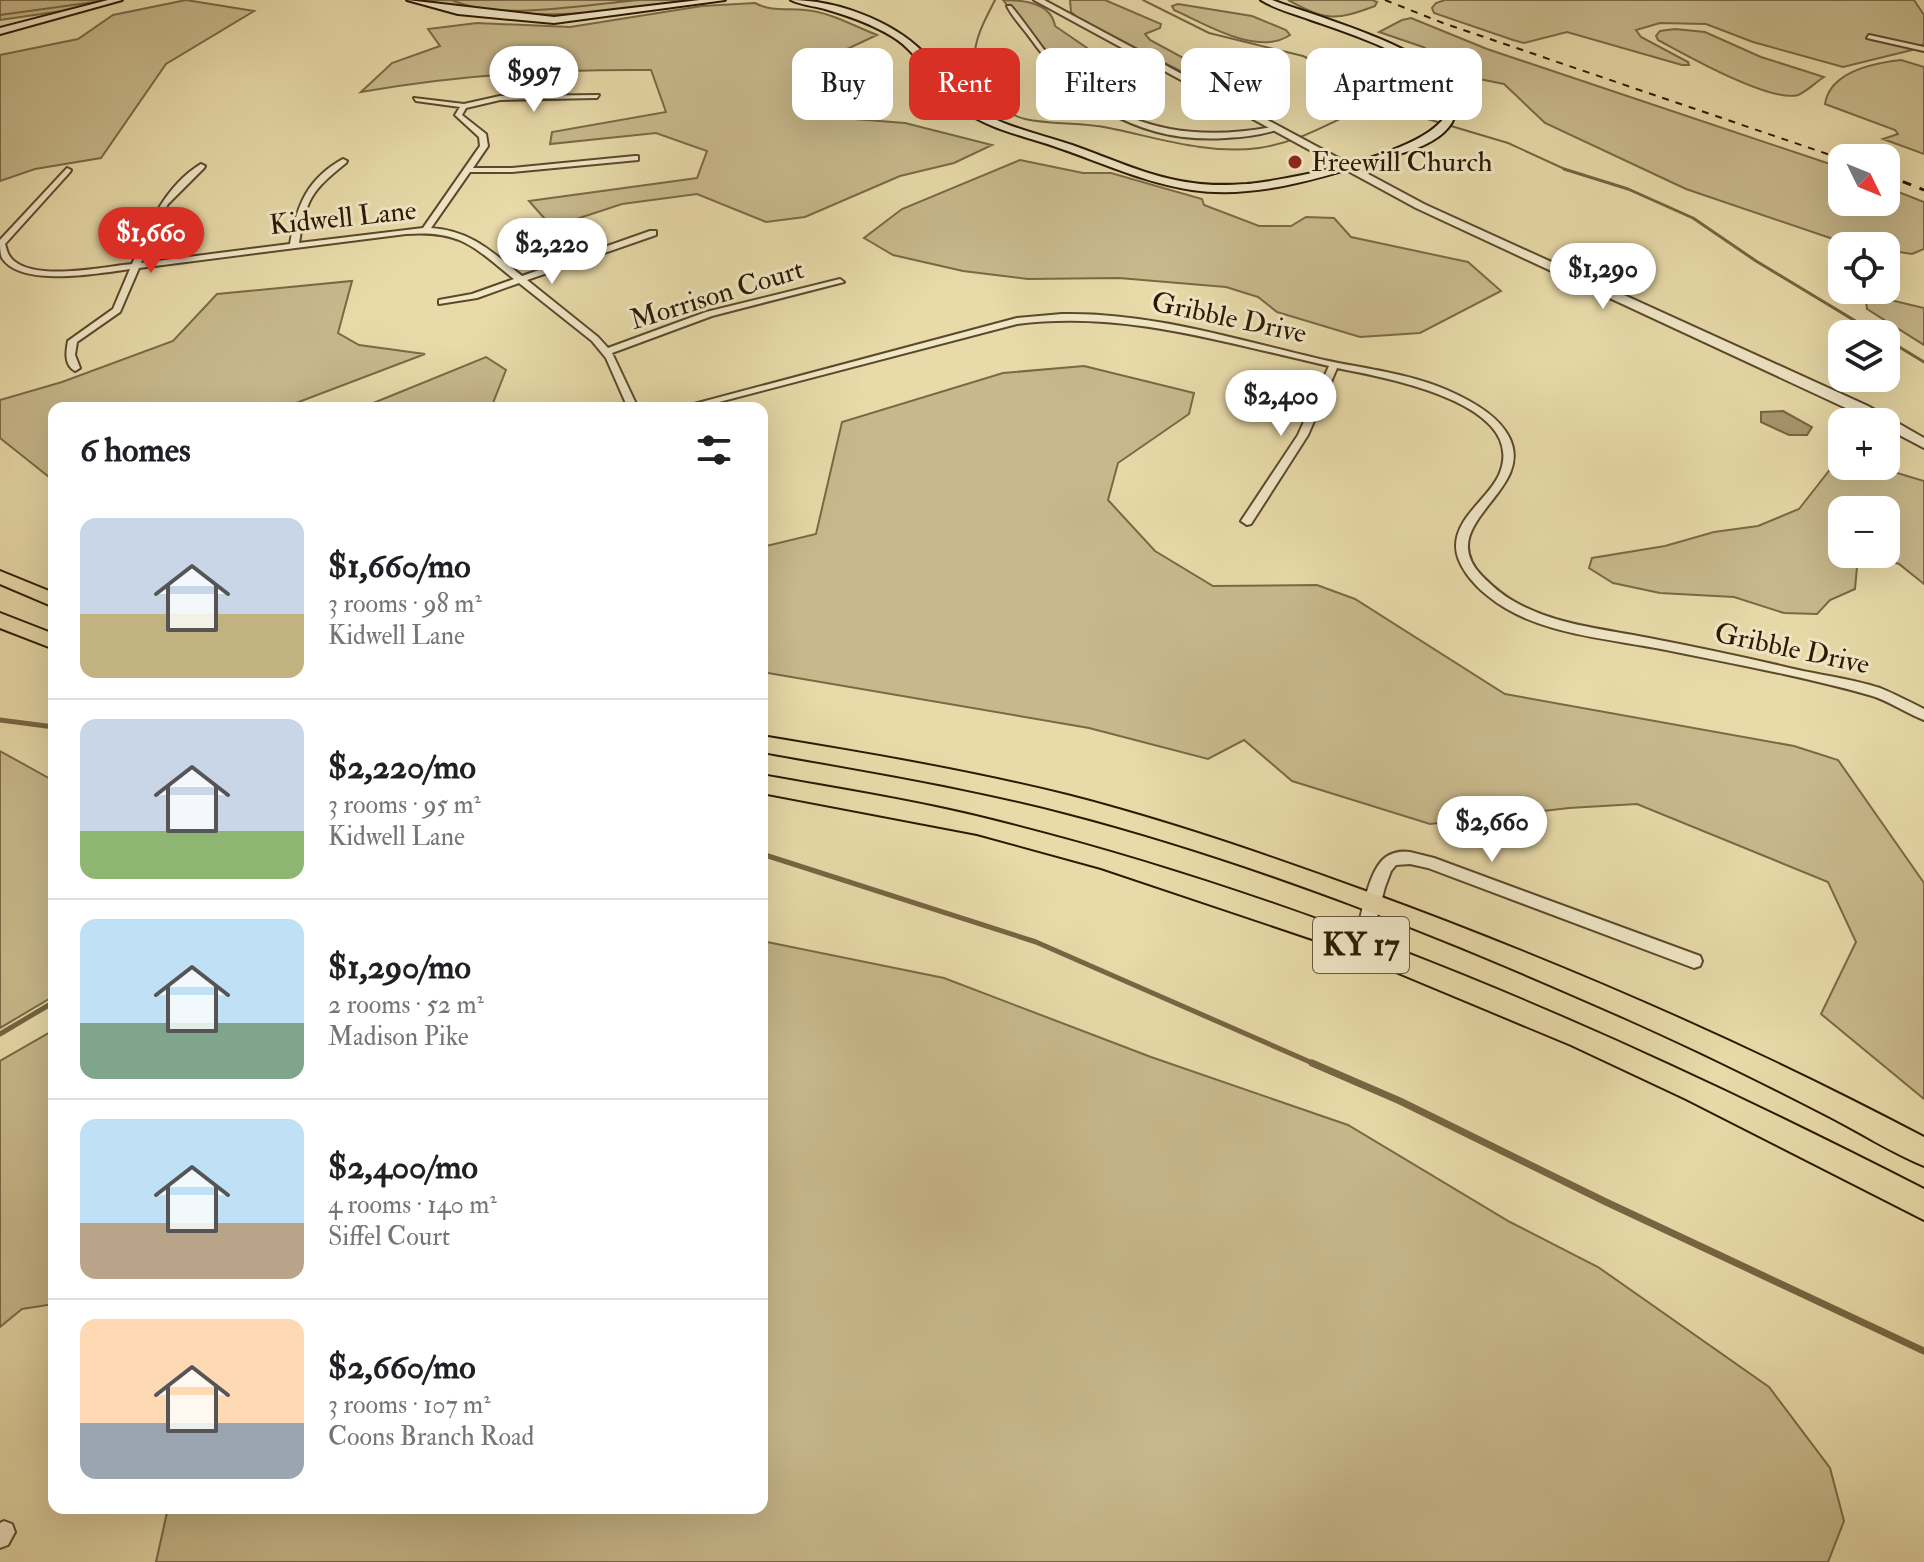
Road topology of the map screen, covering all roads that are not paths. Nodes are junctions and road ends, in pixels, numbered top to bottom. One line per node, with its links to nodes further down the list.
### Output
1 (118, 0): 8 (main road)
2 (411, 0): 3 (main road)
3 (721, 0)
4 (795, 0): 18 (main road)
5 (1038, 0): 14 (street)
6 (1265, 0): 18 (main road)
7 (1009, 7): 14 (street)
8 (0, 31)
9 (1869, 37): 10 (street)
10 (1924, 49)
11 (597, 96): 13 (street)
12 (416, 99): 13 (street)
13 (464, 106): 20 (street)
14 (1281, 130): 18 (street)
15 (635, 158): 20 (street)
16 (343, 161): 23 (street)
17 (201, 166): 24 (street)
18 (1344, 166): 33 (street)
19 (67, 170): 24 (street, Kidwell Lane)
20 (467, 170): 21 (street)
21 (426, 230): 23 (street, Kidwell Lane); 25 (street, Kidwell Lane)
22 (653, 233): 25 (street)
23 (294, 246): 24 (street, Kidwell Lane)
24 (137, 266): 30 (street)
25 (522, 279): 27 (street); 28 (street, Kidwell Lane)
26 (840, 282): 28 (street, Morrison Court)
27 (442, 302)
28 (606, 352): 31 (street, Kidwell Lane)
29 (1334, 365): 32 (street, Gribble Drive); 34 (street); 39 (street, Gribble Drive)
30 (75, 368)
31 (630, 402)
32 (707, 402)
33 (1924, 444)
34 (1247, 521)
35 (0, 577): 36 (main road)
36 (48, 598)
37 (0, 620): 38 (main road)
38 (48, 640)
39 (1924, 715)
40 (768, 745): 42 (main road, KY 17)
41 (768, 785): 43 (main road, KY 17)
42 (1373, 905): 43 (street); 44 (street); 45 (main road, KY 17)
43 (1362, 946): 46 (main road, KY 17)
44 (1694, 961)
45 (1924, 1152)
46 (1924, 1205)

